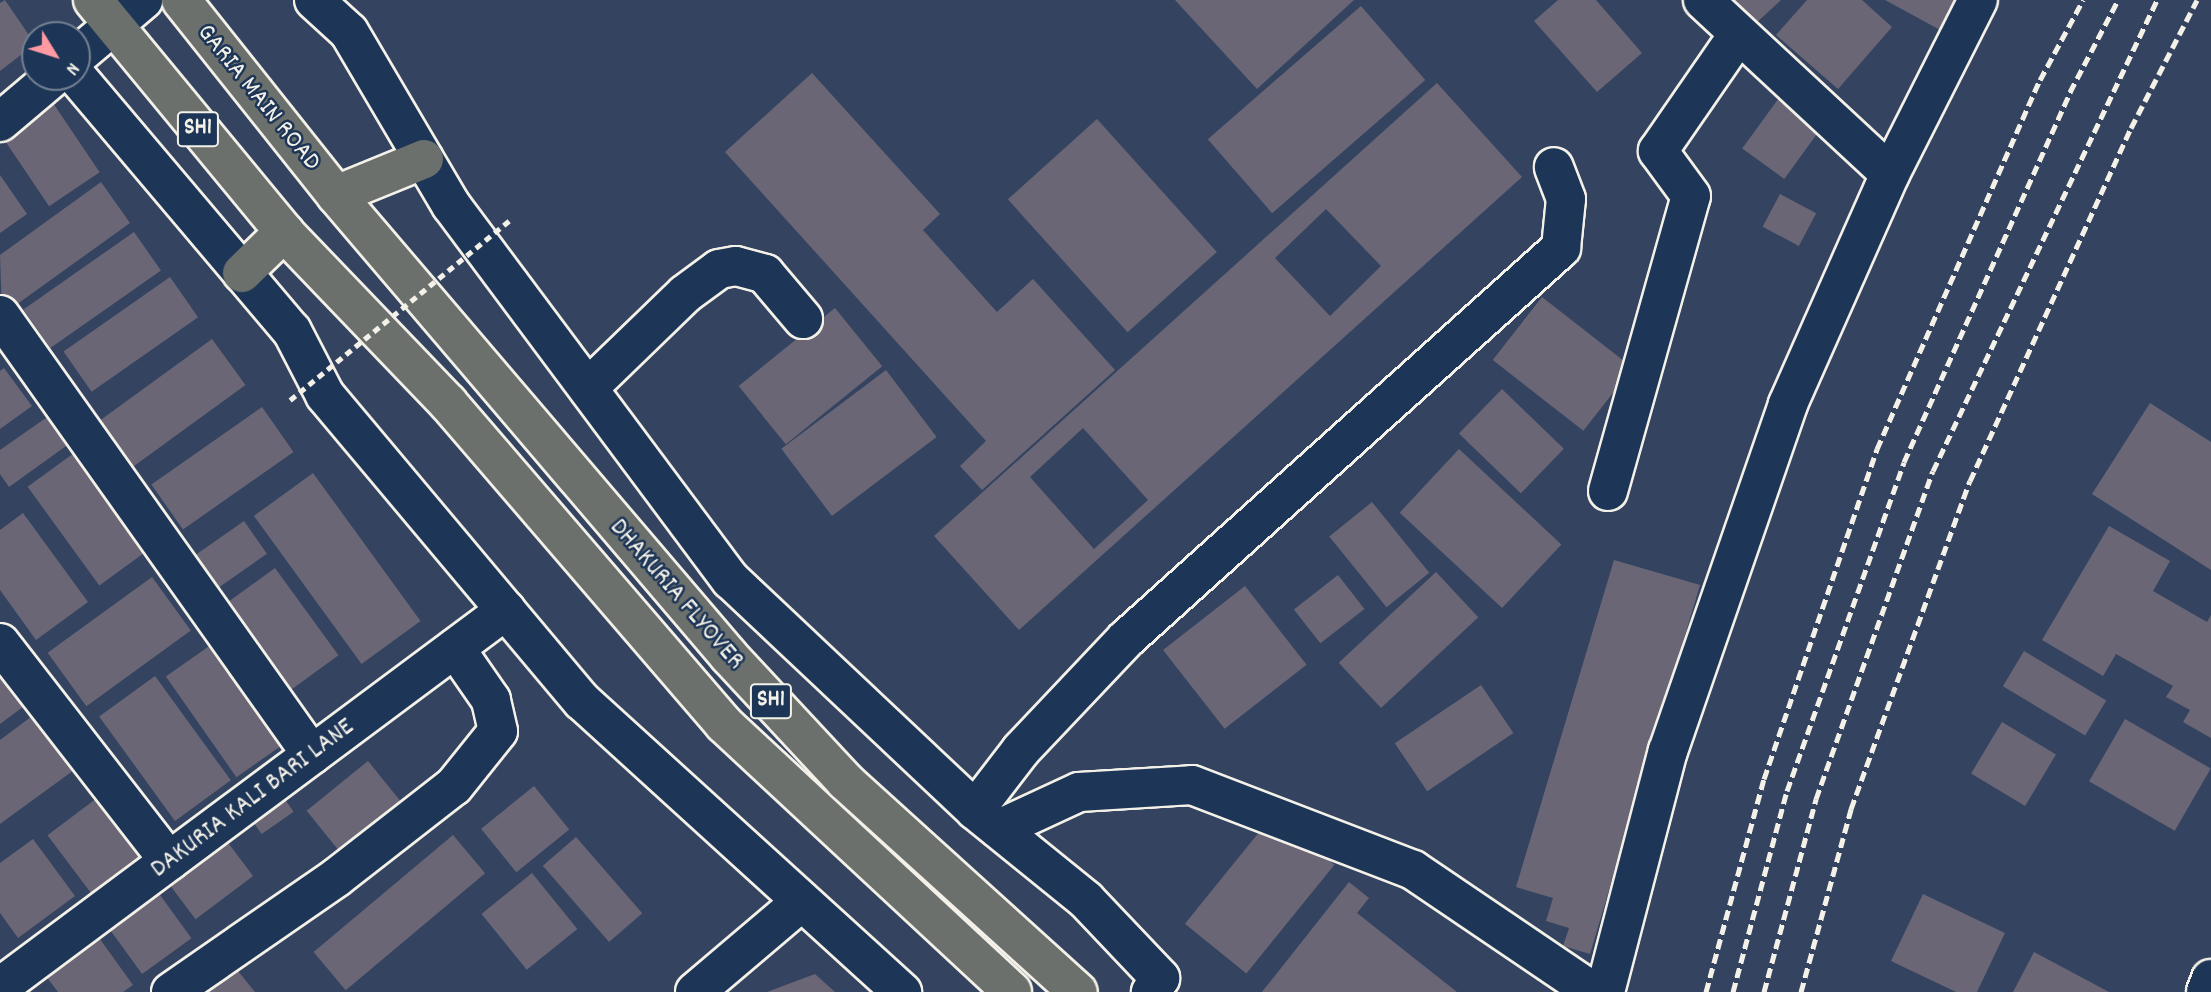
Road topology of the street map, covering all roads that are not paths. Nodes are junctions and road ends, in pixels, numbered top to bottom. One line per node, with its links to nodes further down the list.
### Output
1 (143, 0): 6 (street)
2 (181, 0): 15 (main road, GARIA MAIN ROAD / SH1)
3 (314, 0): 12 (street)
4 (1703, 0): 8 (street)
5 (1978, 0): 14 (street)
6 (103, 13): 7 (street); 16 (main road, SH1)
7 (91, 33)
8 (1738, 34): 14 (street); 21 (street)
9 (37, 91): 11 (street)
10 (89, 91): 17 (street)
11 (0, 122)
12 (424, 159): 15 (main road); 20 (street)
13 (1554, 167): 26 (street)
14 (1890, 174): 38 (street)
15 (337, 195): 35 (main road, DHAKURIA FLYOVER / SH1)
16 (284, 232): 17 (main road); 34 (main road, DHAKURIA FLYOVER / SH1)
17 (242, 273): 22 (street)
18 (0, 315): 25 (street)
19 (803, 319): 20 (street)
20 (588, 388): 26 (street)
21 (1608, 491)
22 (506, 610): 24 (street, DAKURIA KALI BARI LANE); 28 (street)
23 (0, 643): 27 (street)
24 (455, 648): 25 (street, DAKURIA KALI BARI LANE); 31 (street)
25 (312, 755): 27 (street, DAKURIA KALI BARI LANE)
26 (987, 820): 36 (street); 37 (street)
27 (169, 861): 30 (street, DAKURIA KALI BARI LANE)
28 (801, 902): 32 (street); 33 (street)
29 (2211, 979): 39 (street)
30 (0, 987)
31 (171, 992)
32 (695, 992)
33 (902, 992)
34 (1012, 992)
35 (1078, 992)
36 (1151, 992)
37 (1593, 992)
38 (1605, 992)
39 (2206, 992)

